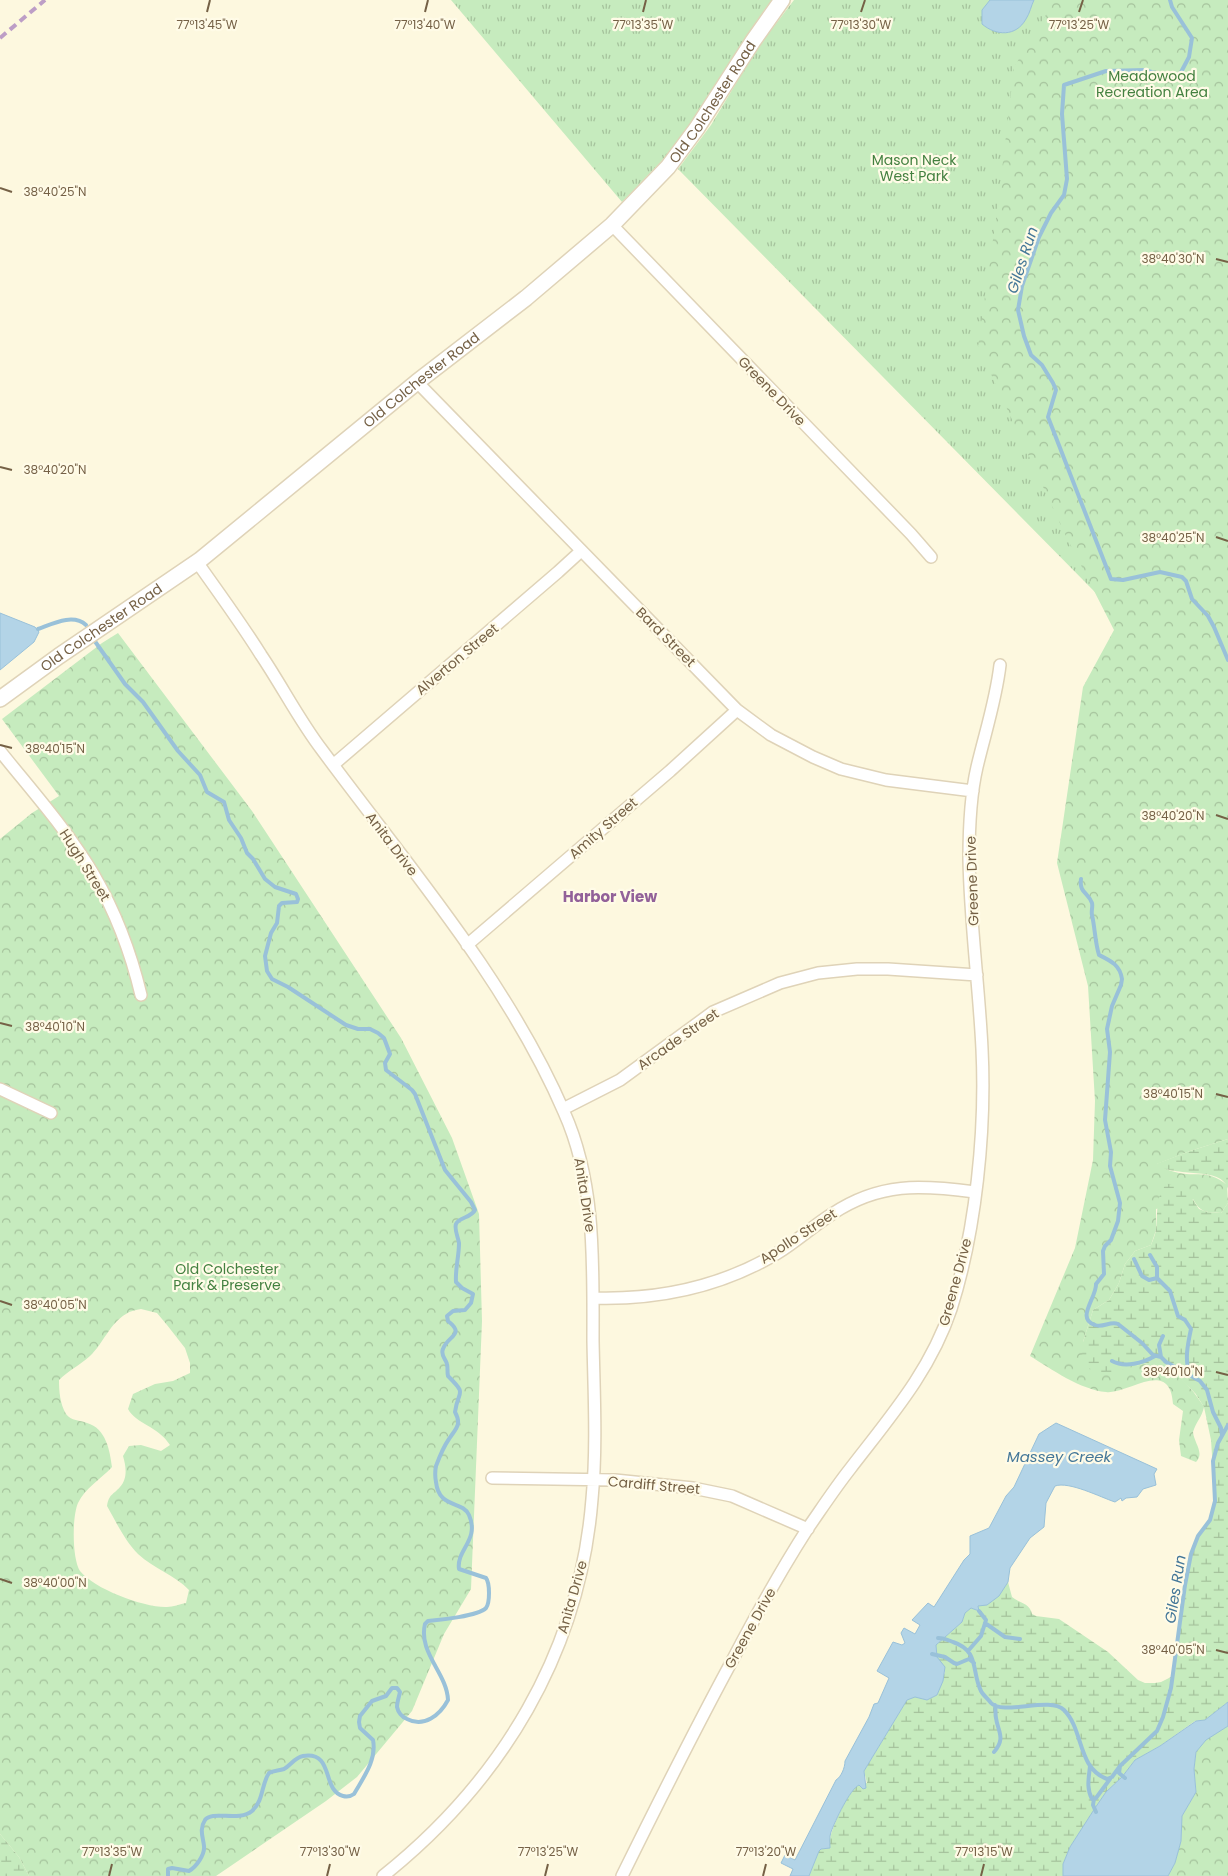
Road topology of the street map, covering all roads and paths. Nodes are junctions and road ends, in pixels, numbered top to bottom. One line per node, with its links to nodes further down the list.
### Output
1 (782, 0): 2 (street, Old Colchester Road)
2 (612, 225): 3 (street, Old Colchester Road); 5 (street, Greene Drive)
3 (418, 382): 4 (street, Bard Street); 6 (street, Old Colchester Road)
4 (581, 551): 9 (street, Bard Street); 11 (street, Alverton Street)
5 (931, 557)
6 (197, 562): 8 (street, Old Colchester Road); 11 (street, Anita Drive)
7 (1000, 665): 12 (street, Greene Drive)
8 (0, 699)
9 (737, 710): 12 (street, Bard Street); 13 (street, Amity Street)
10 (0, 751): 15 (street, Hugh Street)
11 (333, 765): 13 (street, Anita Drive)
12 (973, 791): 14 (street, Greene Drive)
13 (467, 945): 17 (street, Anita Drive)
14 (977, 975): 17 (street, Arcade Street); 19 (street, Greene Drive)
15 (141, 995)
16 (0, 1089): 18 (street)
17 (563, 1109): 20 (street, Anita Drive)
18 (51, 1113)
19 (975, 1192): 20 (street, Apollo Street); 23 (street, Greene Drive)
20 (593, 1298): 22 (street, Anita Drive)
21 (492, 1478): 22 (street, Cardiff Street)
22 (594, 1480): 23 (street, Cardiff Street); 24 (street, Anita Drive)
23 (808, 1529): 25 (street, Greene Drive)
24 (383, 1876)
25 (622, 1876)

